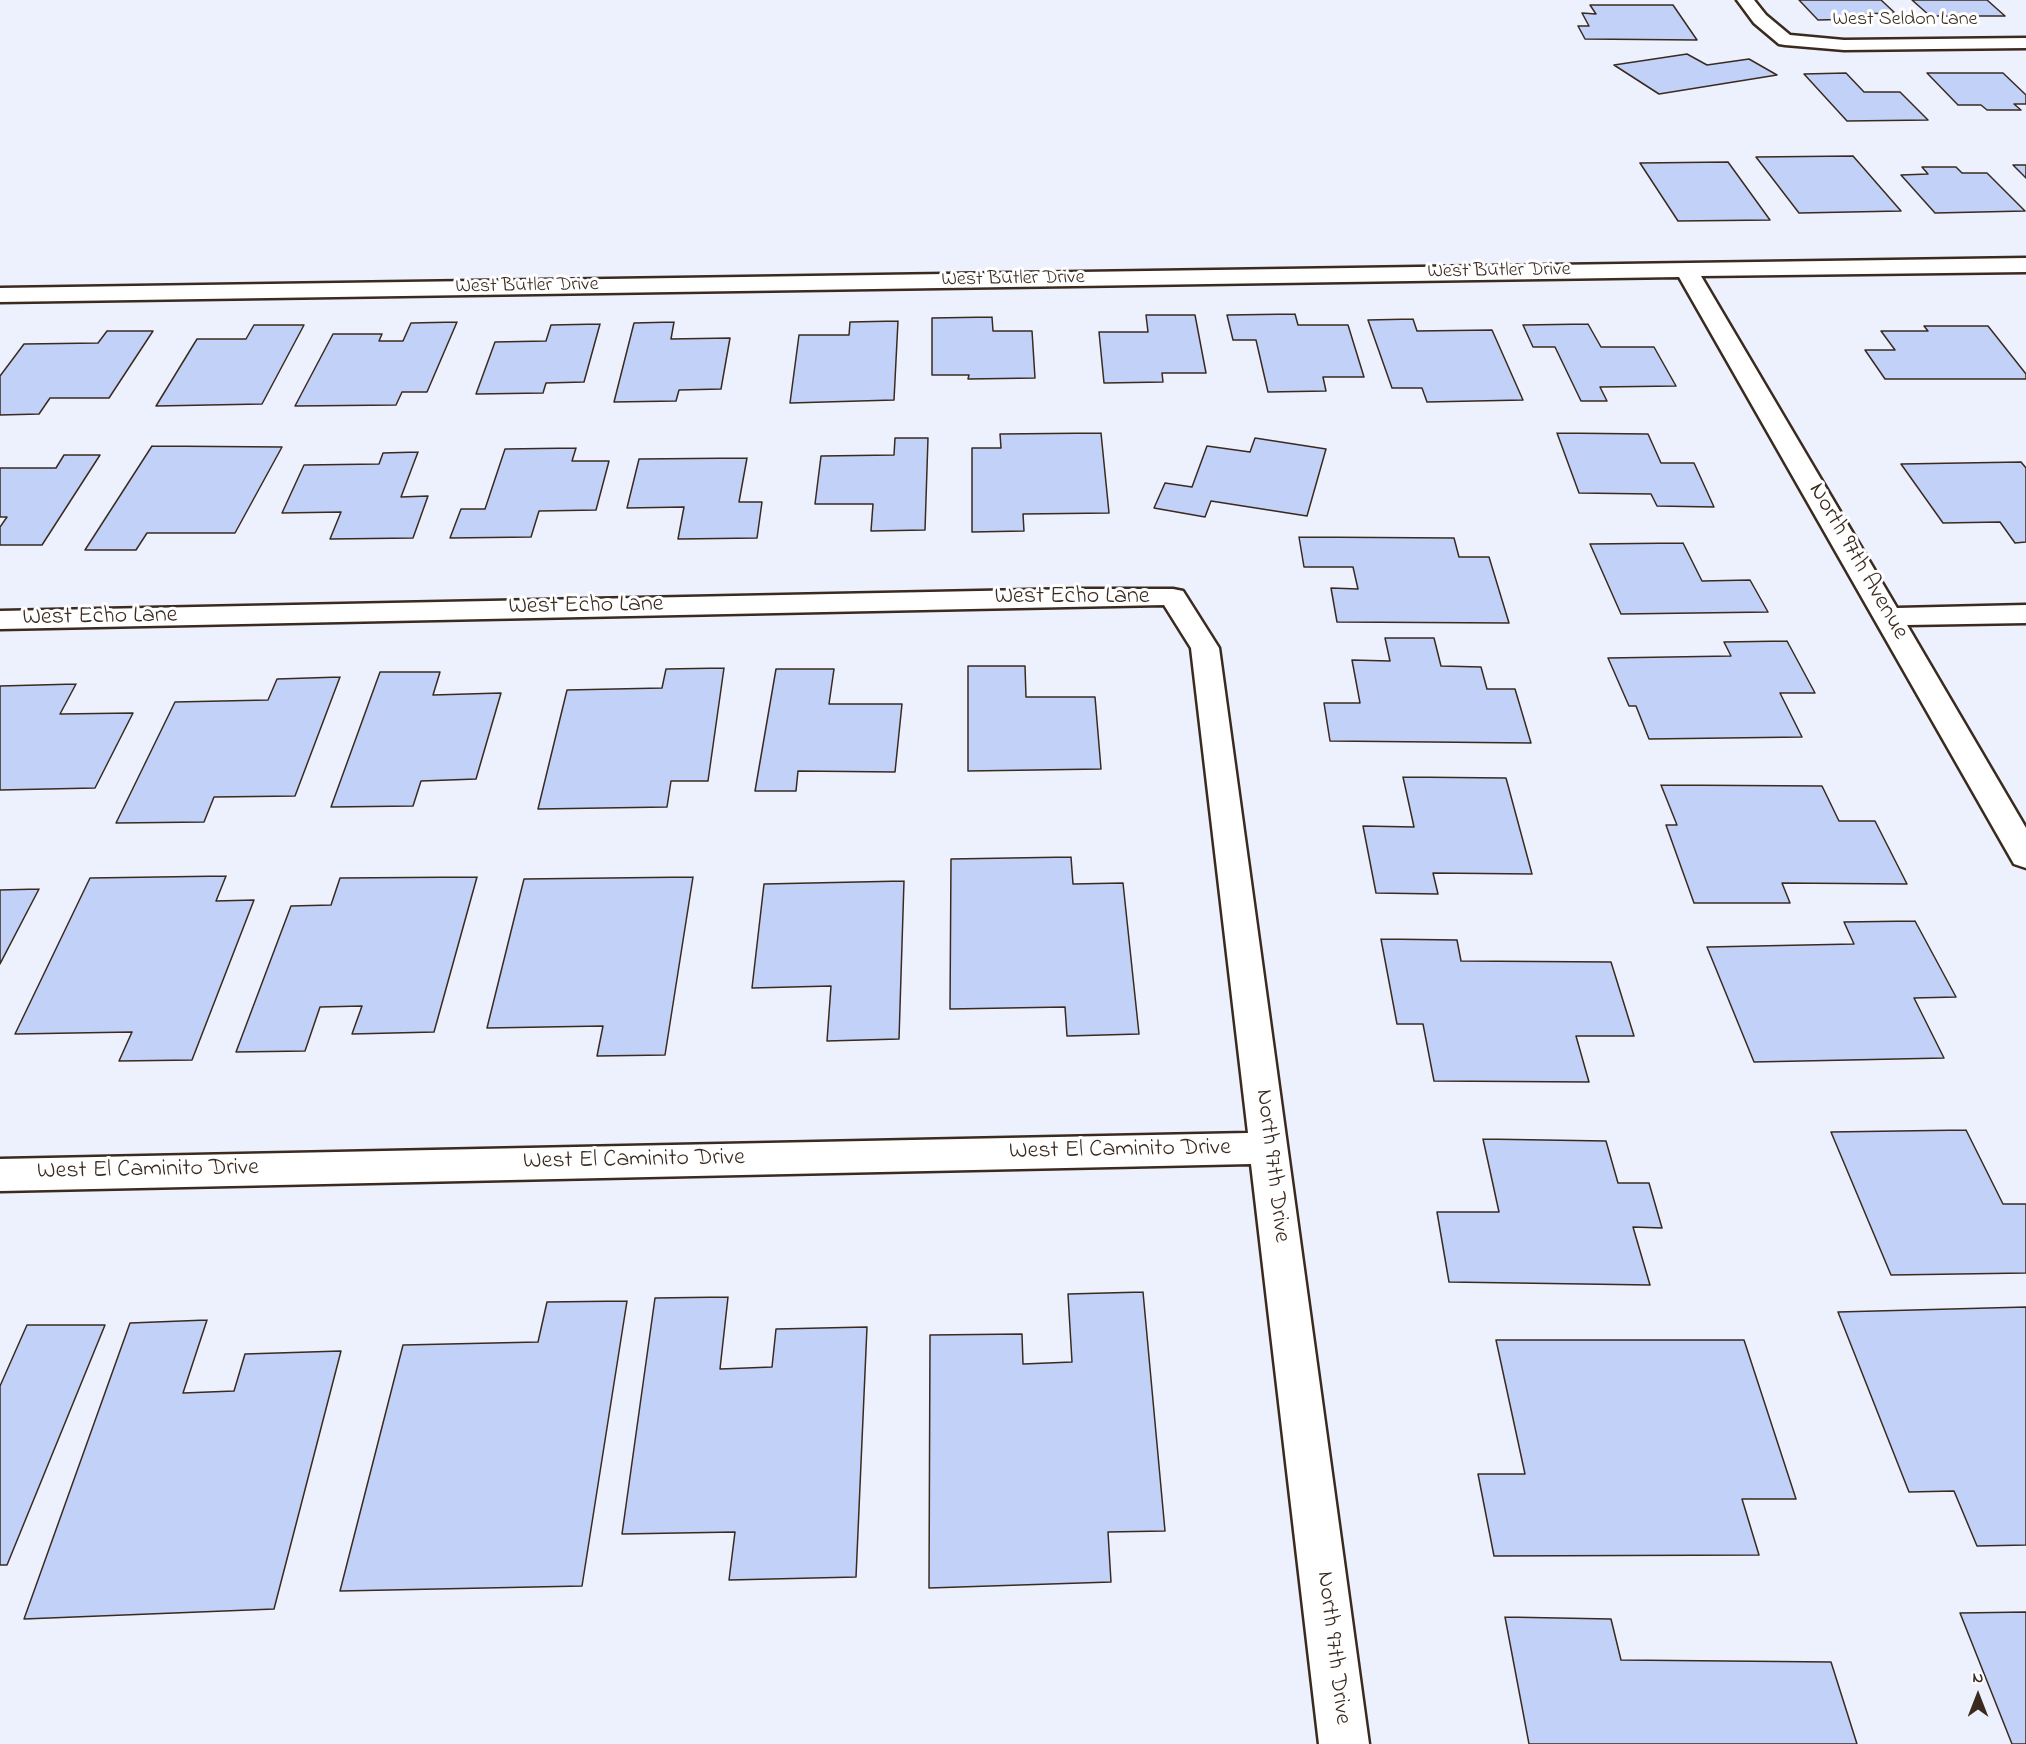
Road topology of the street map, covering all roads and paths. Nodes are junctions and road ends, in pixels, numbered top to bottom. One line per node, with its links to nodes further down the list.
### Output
1 (1744, 0): 2 (street, West Seldon Lane)
2 (2026, 43)
3 (2026, 265): 4 (street, West Butler Drive)
4 (1686, 269): 5 (street, West Butler Drive); 8 (street, North 97th Avenue)
5 (0, 295)
6 (1173, 597): 9 (street, West Echo Lane); 11 (street, North 97th Drive)
7 (2026, 614): 8 (street)
8 (1888, 616): 10 (street, North 97th Avenue)
9 (0, 620)
10 (2026, 856)
11 (1268, 1148): 12 (street, West El Caminito Drive); 13 (street, North 97th Drive)
12 (0, 1174)
13 (1344, 1744)

